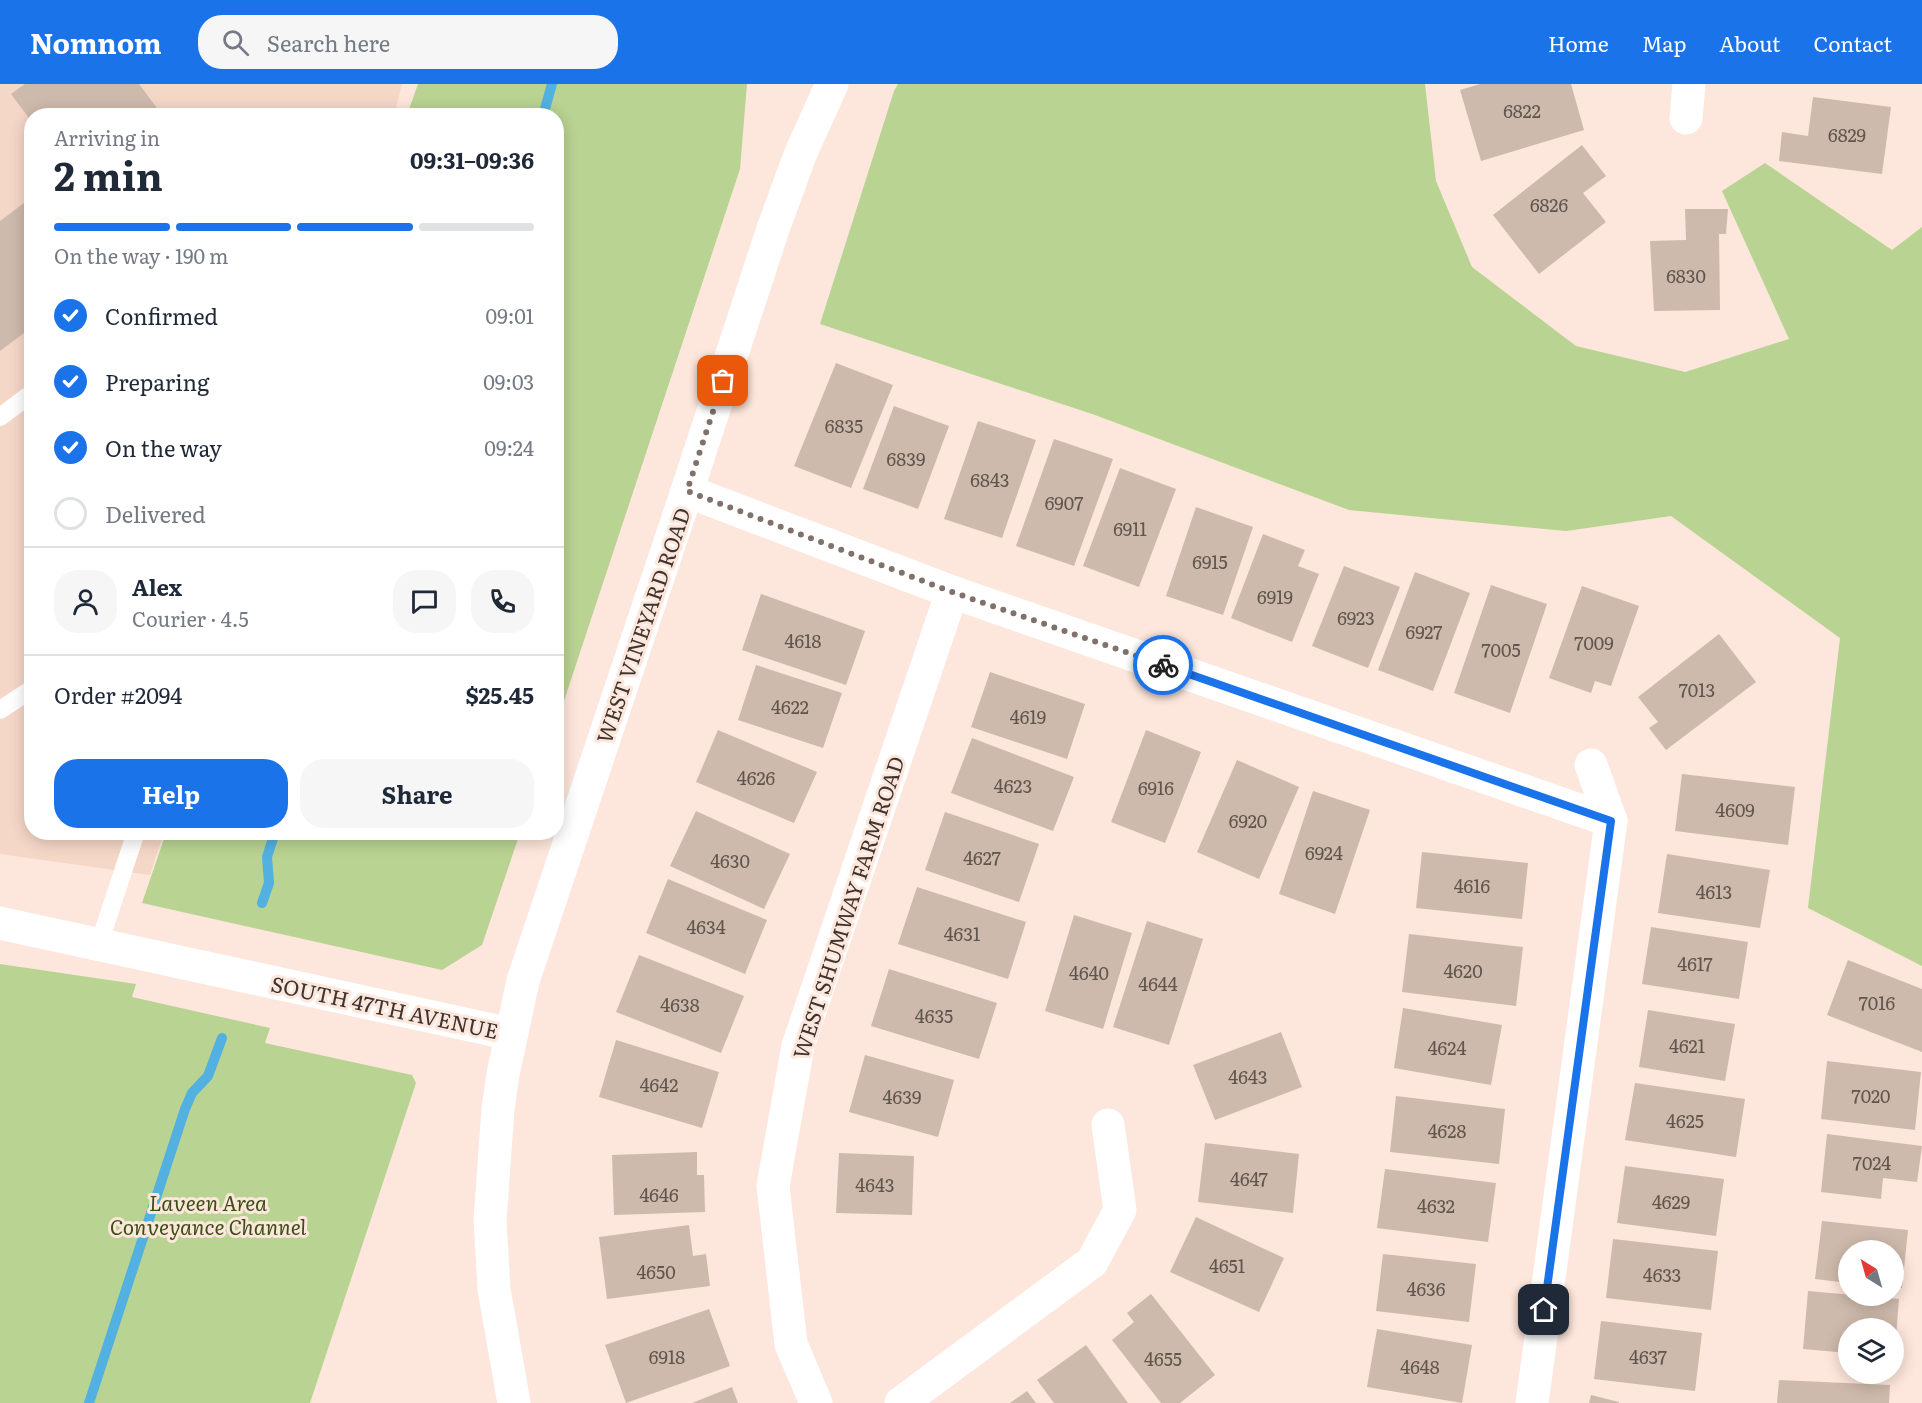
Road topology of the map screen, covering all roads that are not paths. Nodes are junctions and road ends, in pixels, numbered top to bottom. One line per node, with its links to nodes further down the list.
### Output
1 (832, 84): 6 (street, WEST VINEYARD ROAD)
2 (1689, 84): 3 (street)
3 (1686, 118)
4 (24, 399): 5 (lane)
5 (0, 417)
6 (687, 491): 7 (street); 15 (street, WEST VINEYARD ROAD)
7 (952, 592): 11 (street); 18 (street, WEST SHUMWAY FARM ROAD)
8 (24, 694): 9 (lane)
9 (0, 710)
10 (1591, 765): 11 (street)
11 (1611, 821): 20 (street)
12 (133, 840): 14 (lane)
13 (0, 923): 14 (street, SOUTH 47TH AVENUE)
14 (99, 944): 15 (street, SOUTH 47TH AVENUE)
15 (512, 1034): 17 (street, SOUTH 47TH AVENUE)
16 (1108, 1125): 19 (street)
17 (514, 1403)
18 (816, 1403)
19 (901, 1403)
20 (1532, 1403)

